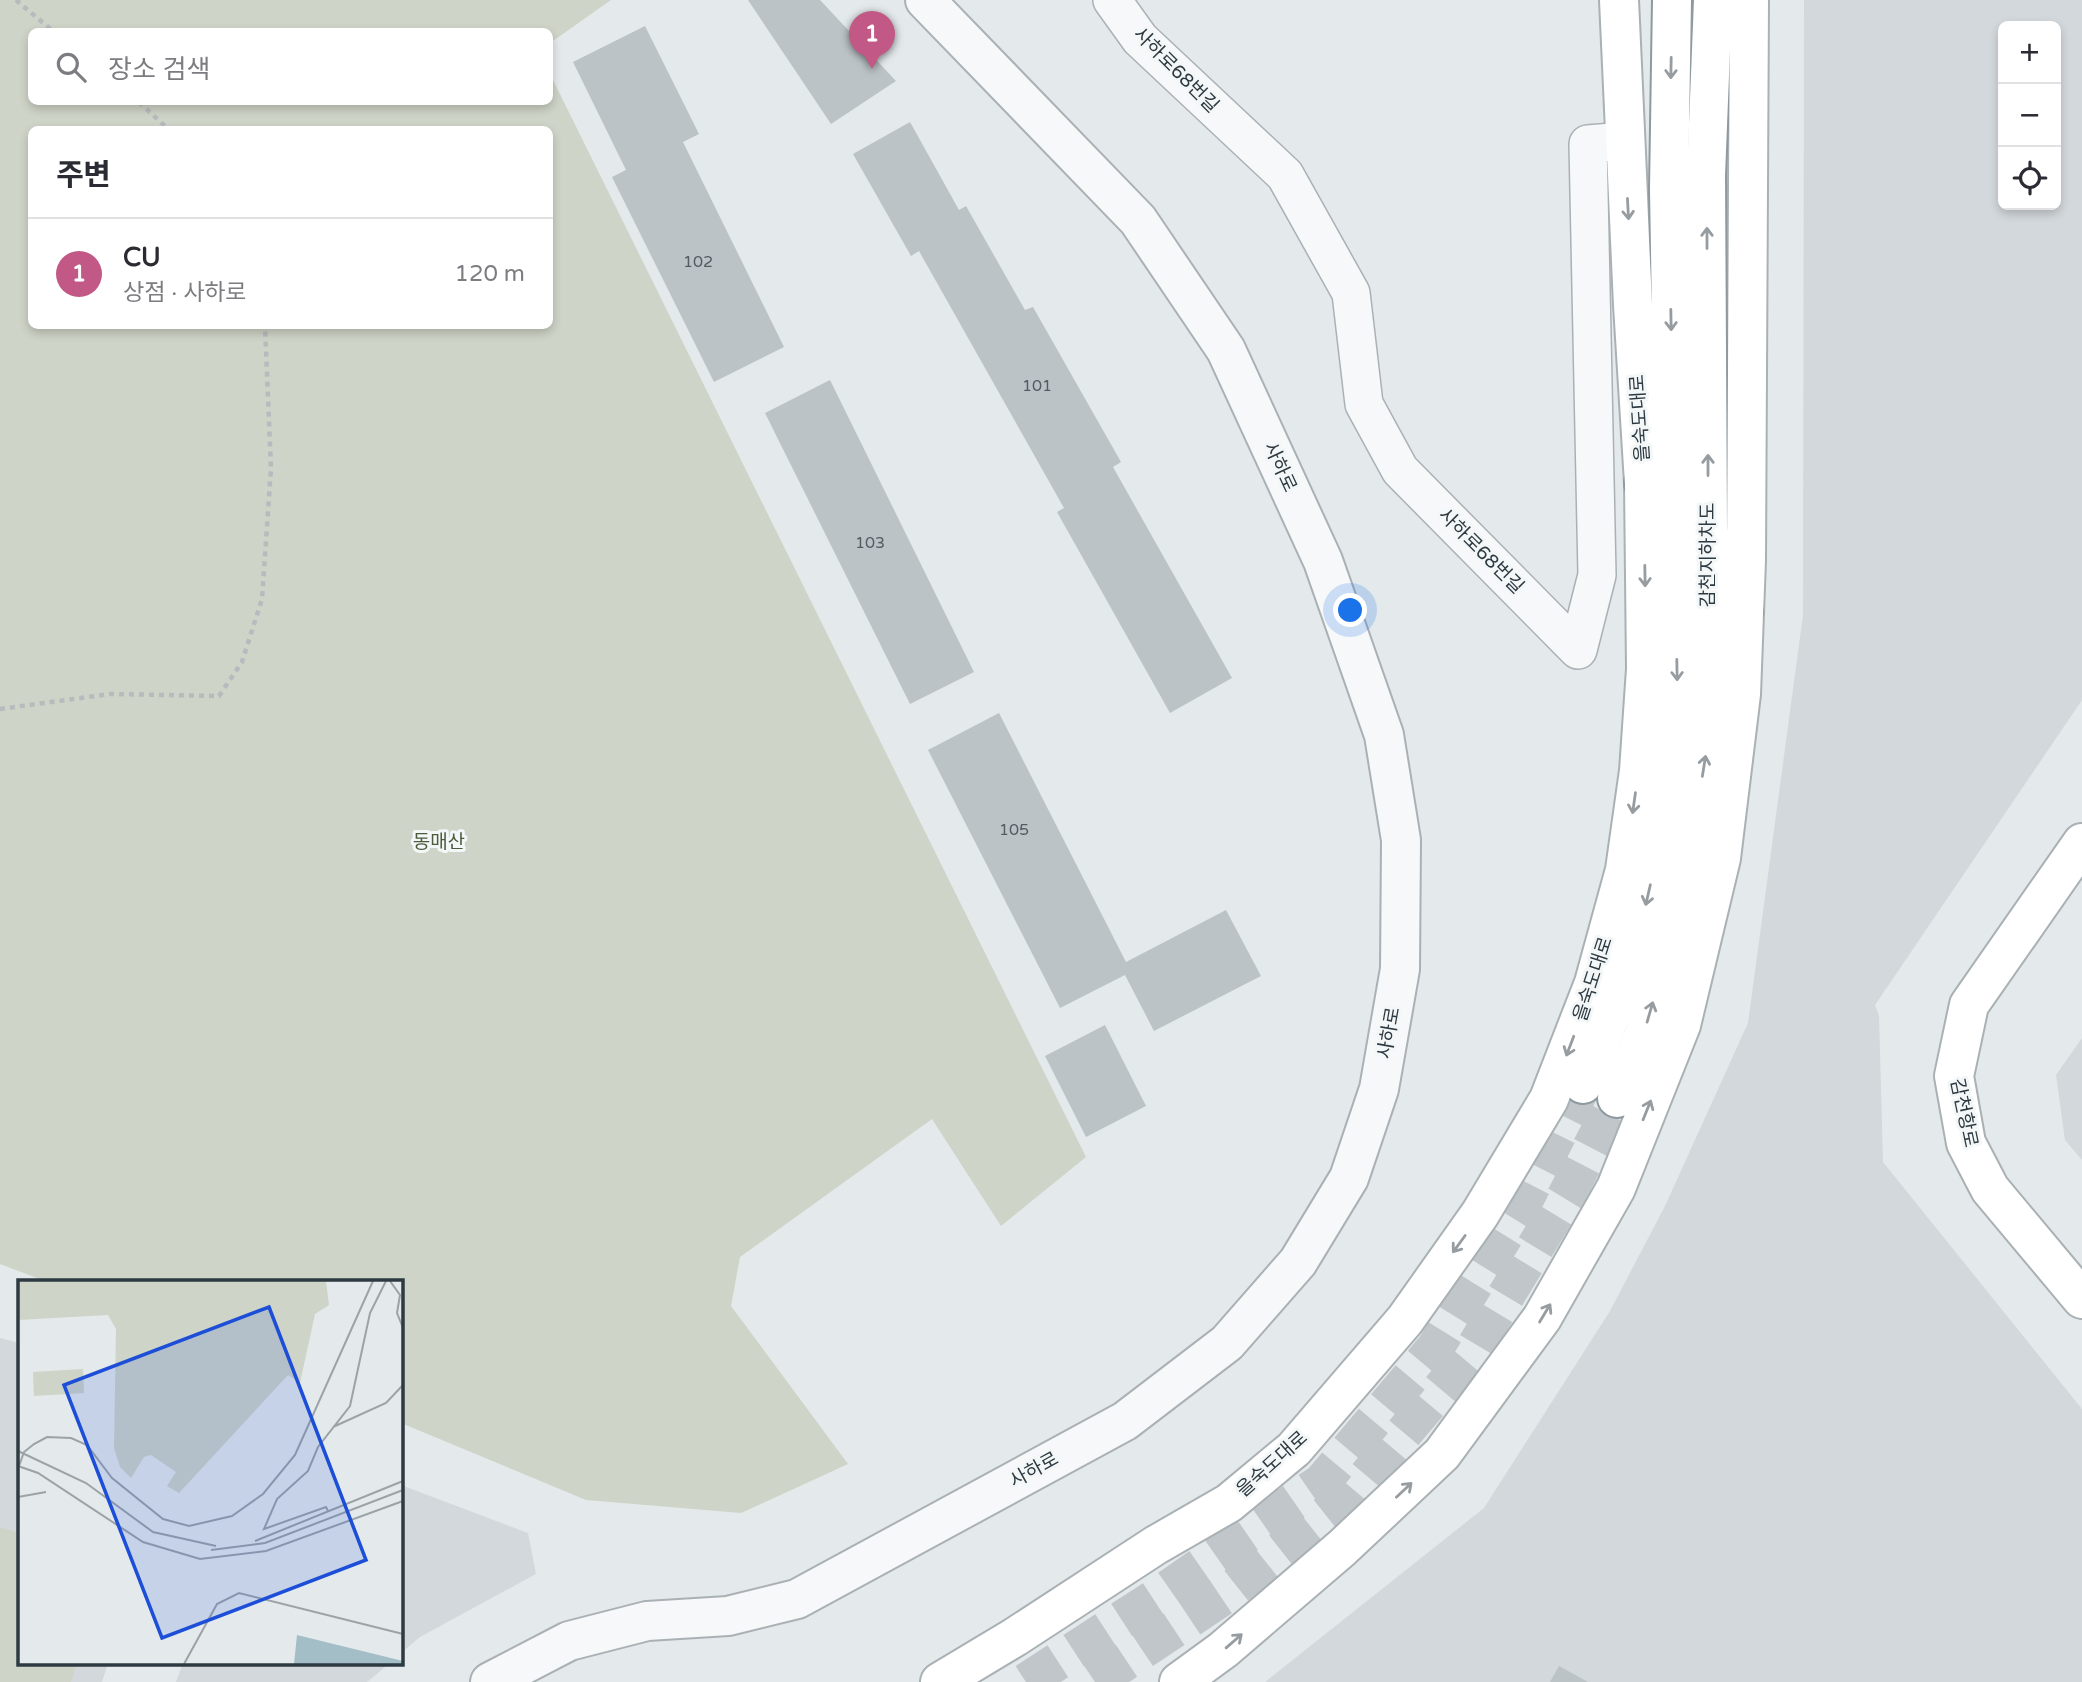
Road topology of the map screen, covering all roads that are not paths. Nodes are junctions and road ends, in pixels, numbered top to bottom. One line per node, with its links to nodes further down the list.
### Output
1 (925, 0): 14 (street, 사하로)
2 (1112, 0): 7 (street, 사하로68번길)
3 (1619, 0): 7 (main road, 을숙도대로)
4 (1672, 0): 10 (main road, 감천지하차도, one-way to 10)
5 (1713, 0): 9 (main road, 감천지하차도, one-way to 5)
6 (1749, 0): 11 (main road)
7 (1625, 141): 8 (main road, 을숙도대로, one-way to 8)
8 (1644, 484): 10 (main road); 15 (main road, 을숙도대로, one-way to 15)
9 (1709, 531): 10 (main road, 감천지하차도, one-way to 9); 11 (main road)
10 (1676, 572)
11 (1743, 612): 16 (main road, one-way to 11)
12 (2082, 843): 13 (main road, 감천항로)
13 (2082, 1299)
14 (489, 1682)
15 (940, 1682)
16 (1179, 1682)

